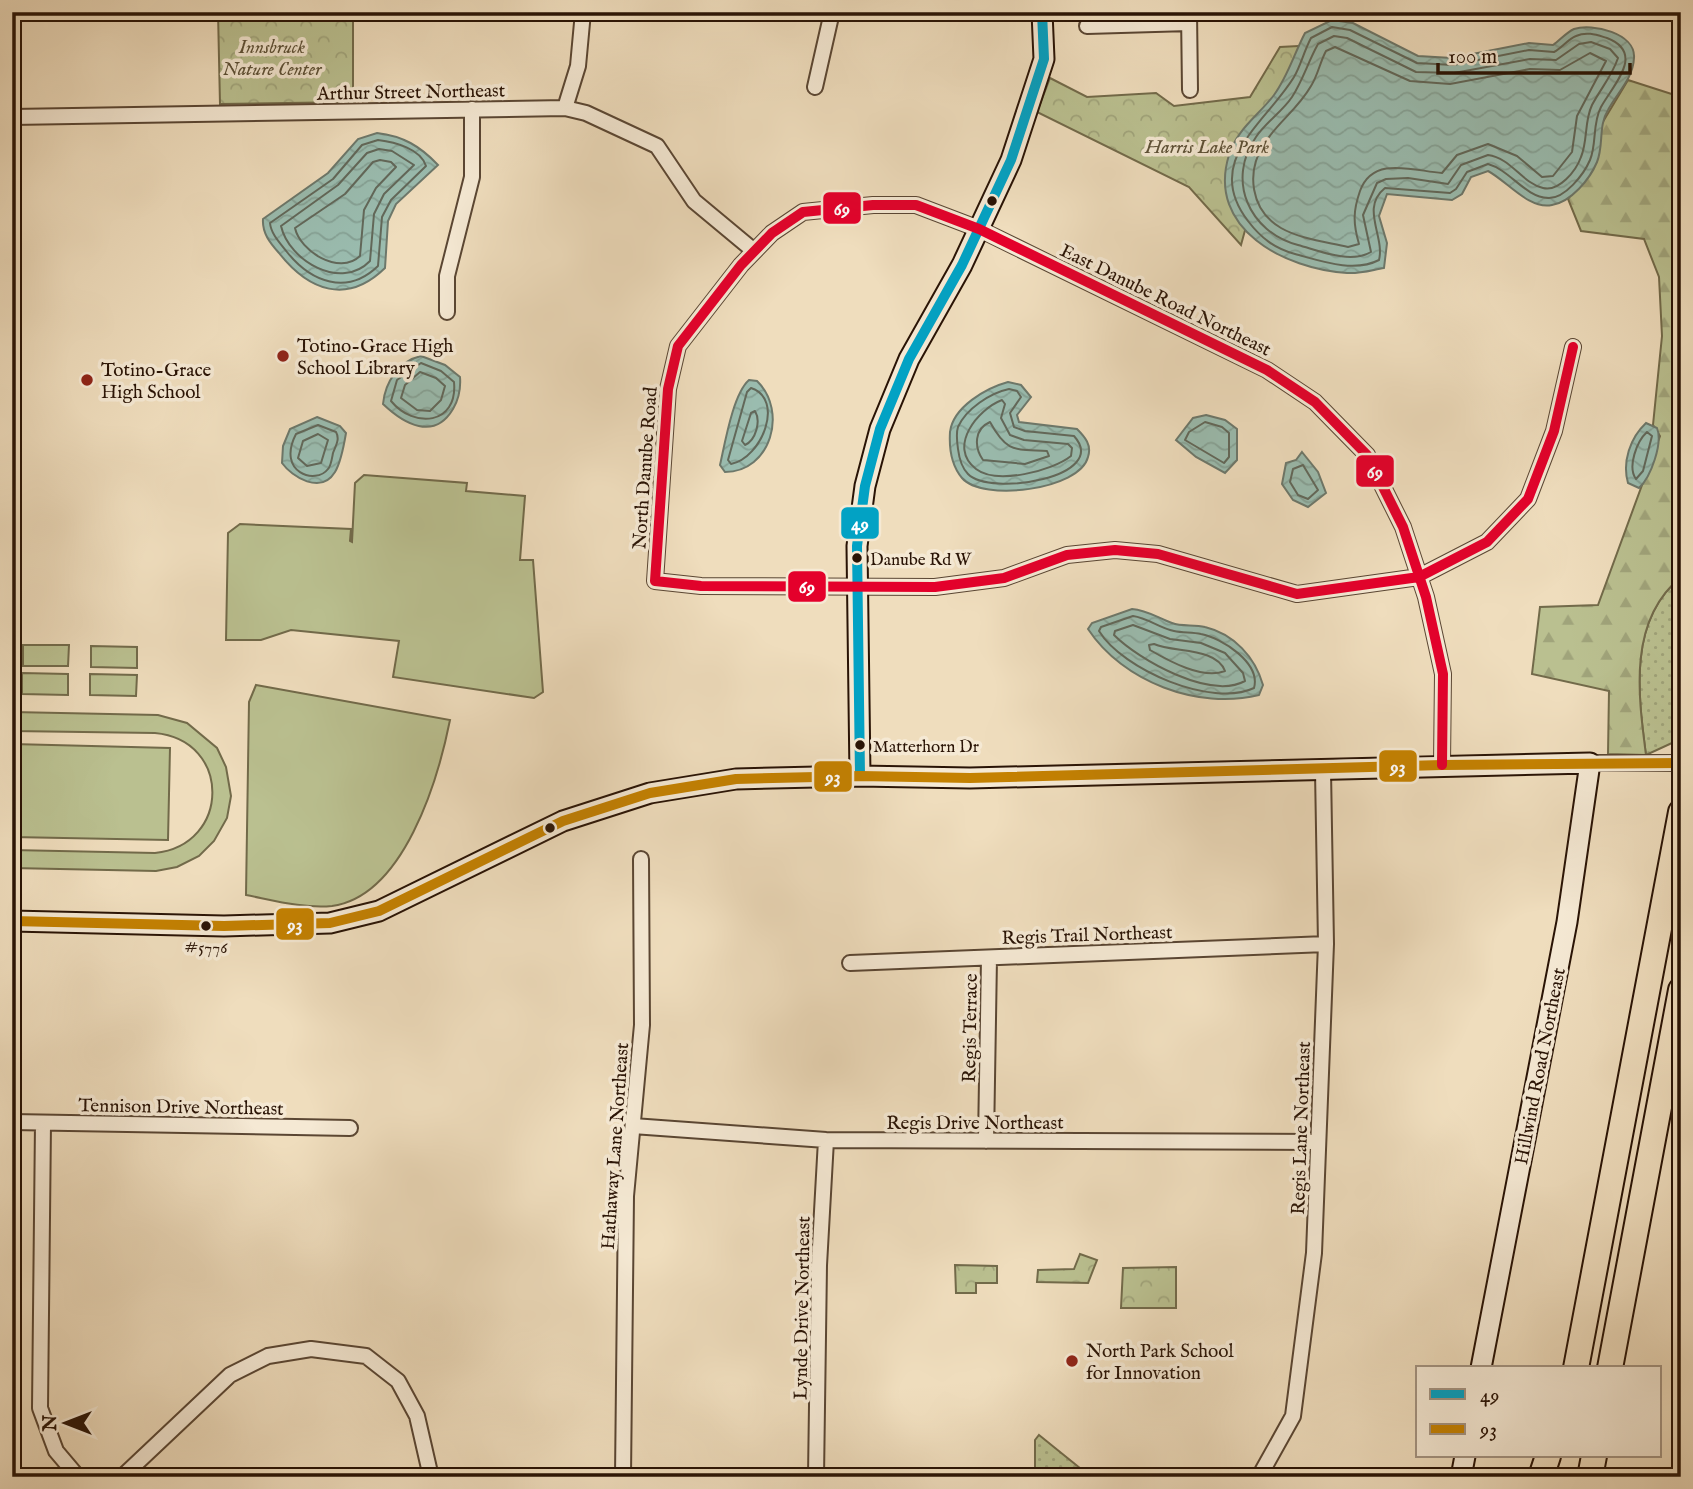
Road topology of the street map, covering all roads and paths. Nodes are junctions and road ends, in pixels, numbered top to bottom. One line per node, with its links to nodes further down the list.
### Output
1 (583, 12): 8 (street)
2 (832, 12): 6 (street)
3 (1042, 12): 11 (street)
4 (1189, 18): 5 (street); 7 (street)
5 (1087, 26)
6 (815, 88)
7 (1190, 90)
8 (565, 108): 9 (street, Arthur Street Northeast); 12 (street, Arthur Street Northeast)
9 (472, 110): 10 (street, Arthur Street Northeast); 13 (street)
10 (12, 117)
11 (979, 229): 12 (street, North Danube Road); 15 (street, East Danube Road Northeast); 16 (street)
12 (754, 251): 16 (street, North Danube Road)
13 (447, 312)
14 (1573, 347): 15 (street)
15 (1419, 577): 16 (street); 19 (street, East Danube Road Northeast)
16 (859, 586): 21 (street)
17 (1590, 763): 18 (street); 19 (street); 37 (street, Hillwind Road Northeast)
18 (1681, 763)
19 (1442, 765): 20 (street)
20 (1323, 771): 21 (street); 25 (street, Regis Lane Northeast)
21 (860, 776): 24 (street)
22 (1681, 812): 38 (highway)
23 (641, 859): 32 (street, Hathaway Lane Northeast)
24 (12, 921)
25 (1326, 944): 26 (street, Regis Trail Northeast); 36 (street, Regis Lane Northeast)
26 (989, 958): 27 (street, Regis Trail Northeast); 35 (street, Regis Terrace)
27 (850, 962)
28 (1681, 990): 29 (highway)
29 (1673, 1032): 39 (highway); 40 (highway)
30 (12, 1122): 31 (street, Tennison Drive Northeast)
31 (43, 1123): 33 (street, Tennison Drive Northeast); 46 (street)
32 (633, 1126): 34 (street, Regis Drive Northeast); 49 (street, Hathaway Lane Northeast)
33 (350, 1128)
34 (826, 1140): 35 (street, Regis Drive Northeast); 50 (street, Lynde Drive Northeast)
35 (986, 1141): 36 (street, Regis Drive Northeast)
36 (1318, 1142): 51 (street, Regis Lane Northeast)
37 (1481, 1366)
38 (1576, 1366)
39 (1611, 1366)
40 (1622, 1366)
41 (1465, 1458): 52 (street)
42 (1547, 1458): 53 (highway)
43 (1560, 1458): 54 (highway)
44 (1594, 1458): 55 (highway)
45 (1609, 1458): 56 (highway)
46 (78, 1477)
47 (122, 1477): 48 (street)
48 (431, 1477)
49 (623, 1477)
50 (816, 1477)
51 (1258, 1477)
52 (1461, 1477)
53 (1541, 1477)
54 (1556, 1477)
55 (1590, 1477)
56 (1606, 1477)

